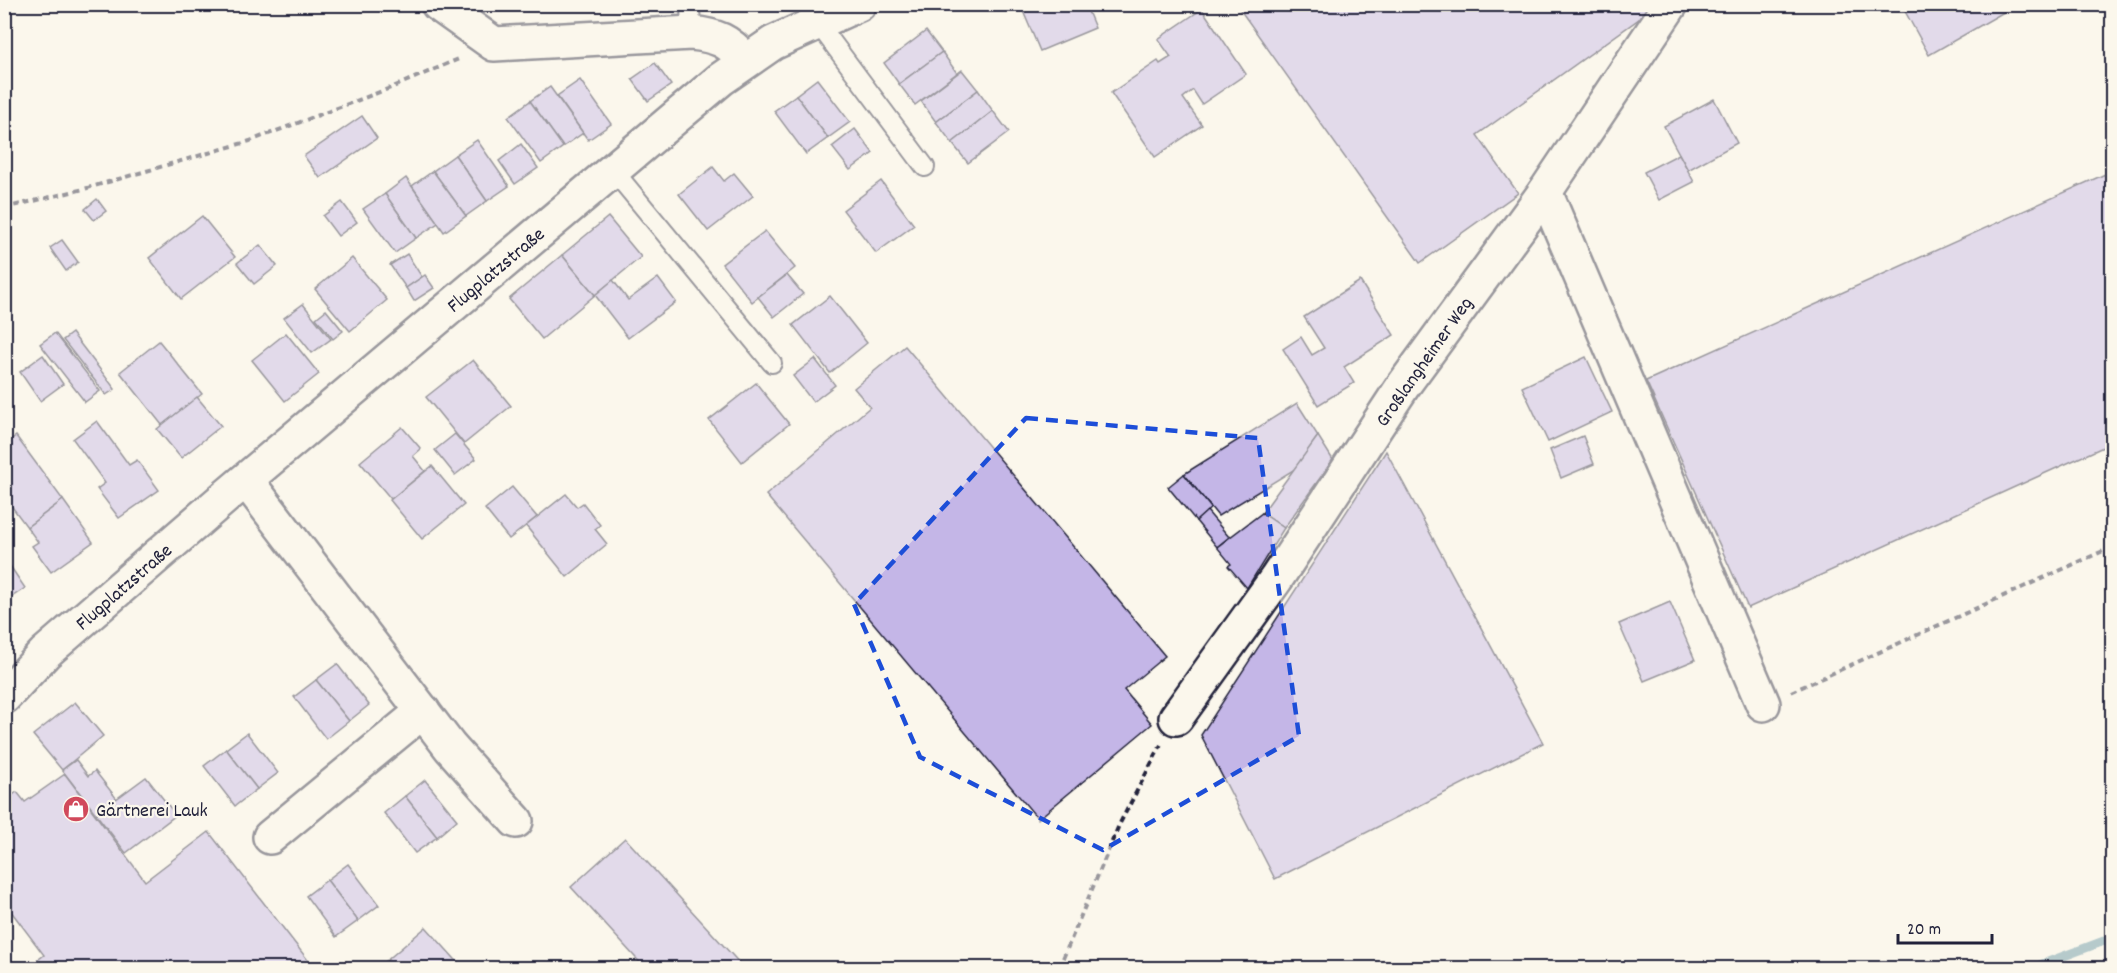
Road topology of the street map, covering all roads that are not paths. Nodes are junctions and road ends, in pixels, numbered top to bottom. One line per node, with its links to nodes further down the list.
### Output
1 (438, 4): 4 (street)
2 (859, 4): 5 (street, Flugplatzstraße)
3 (1671, 4): 9 (street, Großlangheimer Weg)
4 (691, 19): 6 (street)
5 (817, 22): 6 (street, Flugplatzstraße); 7 (lane)
6 (745, 60): 8 (street, Flugplatzstraße)
7 (925, 166)
8 (613, 170): 10 (lane); 11 (street, Flugplatzstraße)
9 (1545, 192): 13 (street); 15 (street, Großlangheimer Weg)
10 (772, 363)
11 (246, 480): 12 (street, Flugplatzstraße); 14 (street)
12 (4, 697)
13 (1763, 704)
14 (423, 711): 16 (street); 17 (street)
15 (1176, 718)
16 (516, 821)
17 (270, 837)

